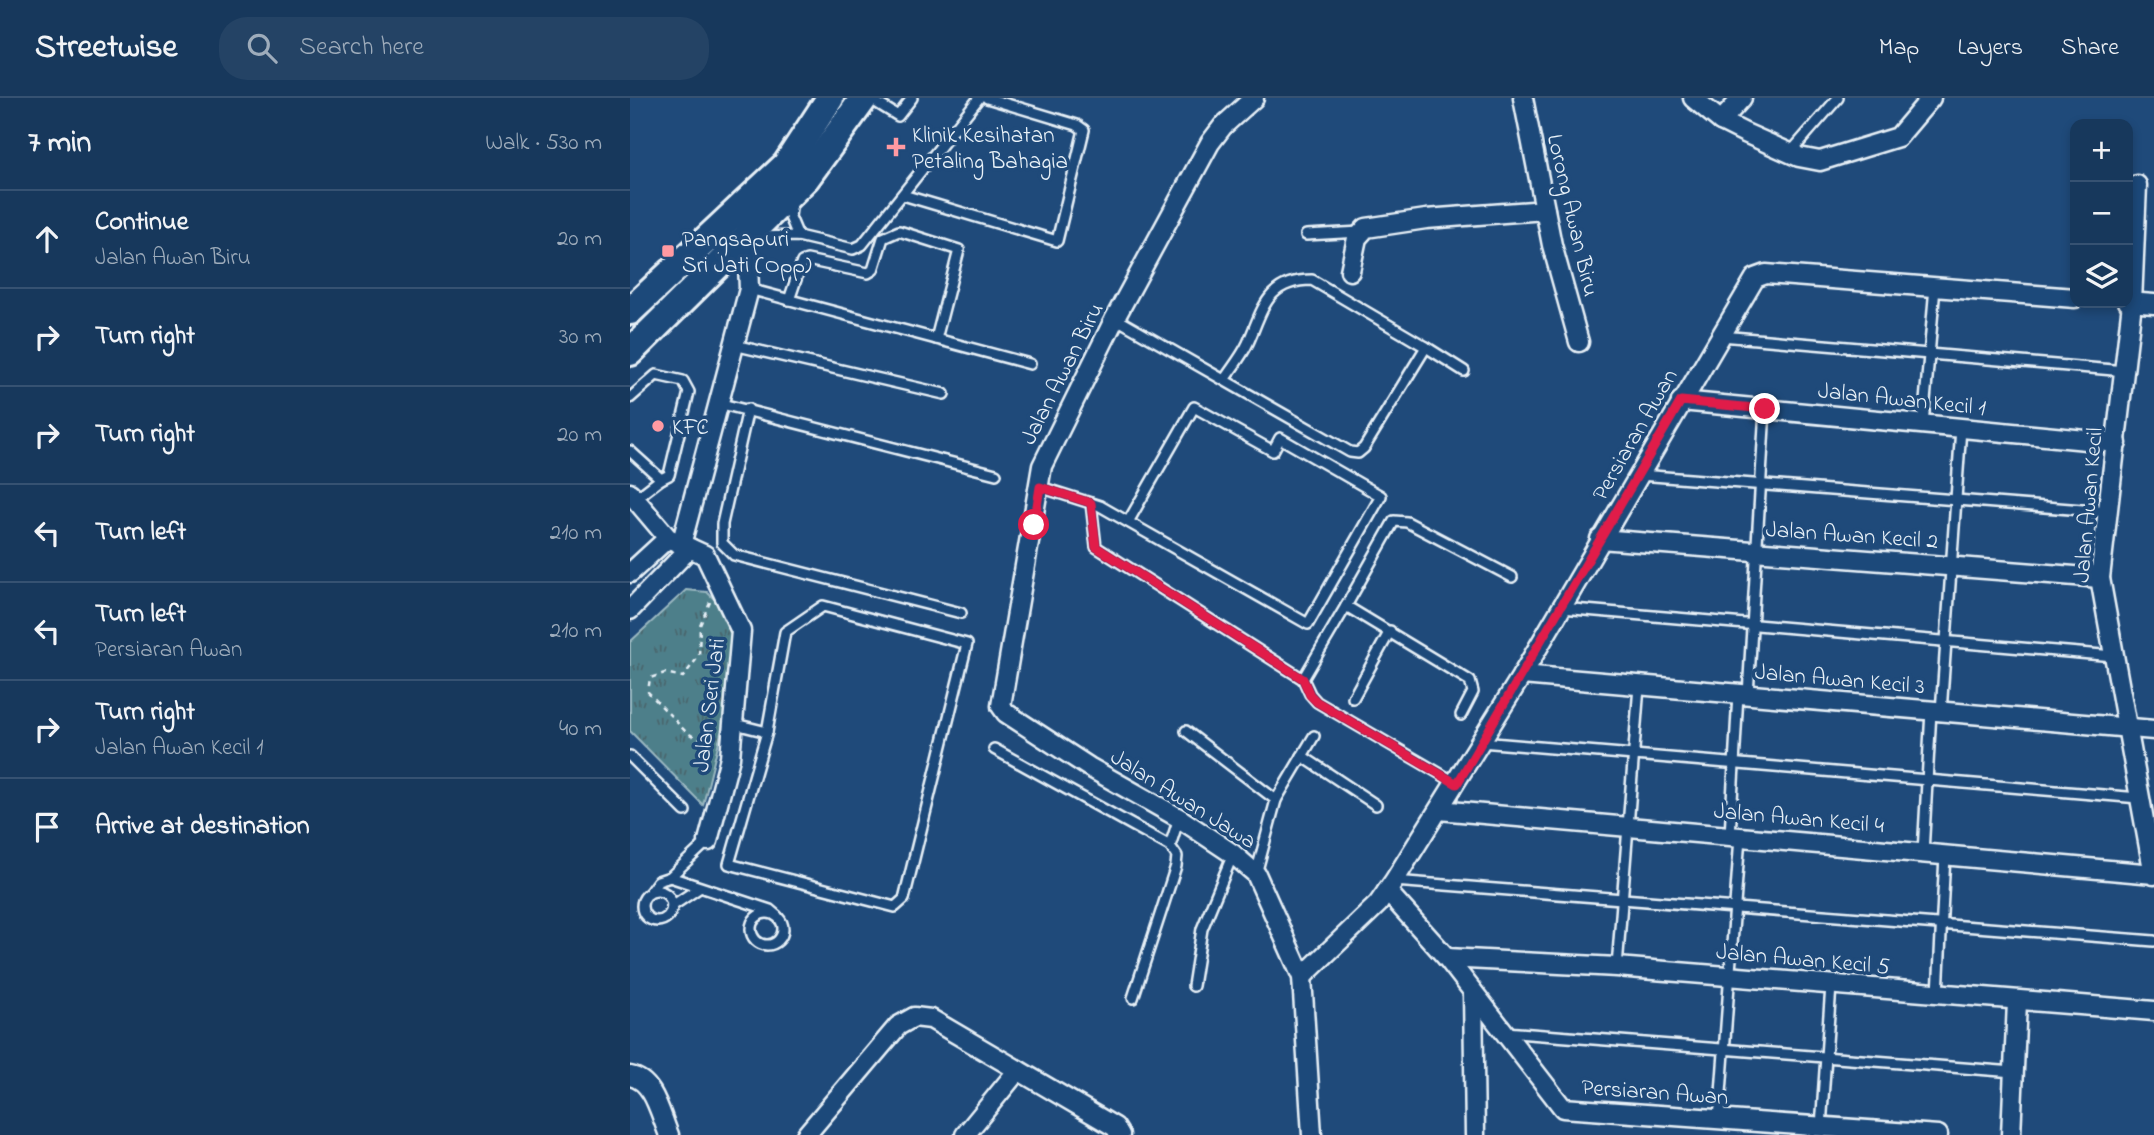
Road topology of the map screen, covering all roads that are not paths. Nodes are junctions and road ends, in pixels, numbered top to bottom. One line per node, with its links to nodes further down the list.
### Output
1 (830, 98): 31 (main road)
2 (867, 98): 3 (lane); 15 (main road)
3 (912, 98)
4 (979, 98): 16 (lane)
5 (987, 98): 16 (lane)
6 (1254, 98): 32 (street, Jalan Awan Biru)
7 (1522, 98): 17 (street, Lorong Awan Biru)
8 (1693, 98): 12 (street)
9 (1742, 98): 12 (street)
10 (1838, 98): 13 (lane)
11 (1931, 98): 13 (street)
12 (1721, 121): 13 (street)
13 (1790, 153)
14 (2137, 184): 22 (street, Jalan Awan Kecil)
15 (792, 192): 20 (lane); 21 (main road)
16 (903, 195): 20 (lane)
17 (1545, 210): 18 (street); 35 (street, Lorong Awan Biru)
18 (1361, 232): 19 (lane); 23 (street)
19 (1306, 235)
20 (798, 236): 21 (lane)
21 (747, 237): 25 (street); 38 (main road)
22 (2133, 251)
23 (1350, 271)
24 (1935, 287): 26 (street, Persiaran Awan); 33 (street, Persiaran Awan); 39 (lane)
25 (749, 289): 27 (lane); 36 (street)
26 (2070, 298)
27 (789, 300): 34 (lane); 34 (lane)
28 (2133, 302): 29 (street)
29 (2154, 304)
30 (2130, 308): 42 (street, Jalan Awan Kecil)
31 (630, 311)
32 (1115, 318): 43 (lane); 58 (street, Jalan Awan Biru)
33 (1720, 336): 39 (lane); 46 (street, Persiaran Awan)
34 (936, 339): 40 (lane)
35 (1579, 342)
36 (734, 345): 44 (lane); 47 (street)
37 (1426, 347): 41 (lane); 43 (lane); 43 (lane)
38 (630, 352)
39 (1929, 355): 42 (lane); 50 (lane)
40 (1030, 364)
41 (1464, 371)
42 (2125, 371): 52 (street, Jalan Awan Kecil)
43 (1224, 380)
44 (944, 394)
45 (630, 398): 56 (lane)
46 (1681, 401): 49 (street, Jalan Awan Kecil 1); 55 (street, Persiaran Awan)
47 (718, 402): 48 (lane); 65 (street)
48 (748, 409): 54 (lane); 74 (lane)
49 (1765, 409): 50 (street, Jalan Awan Kecil 1); 57 (lane)
50 (1923, 425): 51 (street, Jalan Awan Kecil 1)
51 (1961, 428): 52 (street, Jalan Awan Kecil 1); 60 (lane)
52 (2117, 443): 62 (street, Jalan Awan Kecil)
53 (630, 451): 56 (lane)
54 (996, 474)
55 (1638, 475): 57 (lane); 64 (street, Persiaran Awan)
56 (662, 480): 59 (lane)
57 (1760, 485): 60 (lane); 66 (lane)
58 (1040, 487): 61 (lane); 84 (street, Jalan Awan Biru)
59 (633, 496): 65 (street, Jalan Seri Jati)
60 (1955, 500): 62 (lane); 67 (lane)
61 (1091, 503): 63 (lane); 80 (lane)
62 (2108, 512): 70 (street, Jalan Awan Kecil)
63 (1128, 522): 63 (lane)
64 (1600, 539): 66 (street, Jalan Awan Kecil 2); 72 (street, Persiaran Awan)
65 (679, 543): 68 (street); 73 (street); 87 (street, Jalan Seri Jati)
66 (1756, 551): 67 (street, Jalan Awan Kecil 2); 75 (lane)
67 (1951, 566): 70 (street, Jalan Awan Kecil 2); 77 (lane)
68 (630, 573)
69 (1512, 577): 71 (lane)
70 (2100, 578): 78 (street, Jalan Awan Kecil)
71 (1346, 606): 76 (lane); 80 (lane)
72 (1560, 608): 75 (lane); 79 (street, Persiaran Awan)
73 (630, 610)
74 (961, 613)
75 (1752, 626): 77 (lane); 82 (lane)
76 (1391, 631): 83 (lane); 86 (lane)
77 (1946, 642): 78 (lane); 85 (lane)
78 (2114, 656): 88 (street, Jalan Awan Kecil)
79 (1522, 675): 81 (street, Jalan Awan Kecil 3); 93 (street, Persiaran Awan)
80 (1303, 679): 100 (lane)
81 (1639, 686): 82 (street, Jalan Awan Kecil 3); 95 (lane)
82 (1743, 694): 85 (street, Jalan Awan Kecil 3); 98 (lane)
83 (1353, 698)
84 (1001, 706): 106 (street, Jalan Awan Jawa)
85 (1936, 711): 88 (street, Jalan Awan Kecil 3); 99 (lane)
86 (1461, 715)
87 (735, 724): 91 (lane); 109 (street, Jalan Seri Jati)
88 (2126, 728): 89 (street, Jalan Awan Kecil 3); 101 (street, Jalan Awan Kecil)
89 (2154, 730)
90 (1186, 731): 102 (lane)
91 (767, 732): 91 (lane)
92 (1314, 736): 97 (lane)
93 (1481, 742): 95 (lane); 100 (street, Persiaran Awan)
94 (994, 749): 110 (lane)
95 (1634, 755): 98 (lane); 107 (lane)
96 (630, 756): 105 (lane)
97 (1302, 756): 102 (lane); 103 (lane)
98 (1735, 764): 99 (lane); 108 (lane)
99 (1927, 780): 101 (lane); 112 (lane)
100 (1457, 784): 104 (street, Persiaran Awan)
101 (2139, 798): 115 (street, Jalan Awan Kecil)
102 (1276, 800): 114 (lane)
103 (1376, 806)
104 (1440, 810): 107 (street, Jalan Awan Kecil 4); 117 (street, Persiaran Awan)
105 (685, 811)
106 (1179, 818): 110 (lane); 111 (street, Jalan Awan Jawa)
107 (1628, 827): 108 (street, Jalan Awan Kecil 4); 120 (lane)
108 (1735, 836): 112 (street, Jalan Awan Kecil 4); 123 (lane)
109 (708, 841): 116 (lane)
110 (1170, 846): 136 (lane)
111 (1233, 853): 114 (street, Jalan Awan Jawa); 132 (lane)
112 (1923, 853): 113 (street, Jalan Awan Kecil 4)
113 (1945, 855): 115 (street, Jalan Awan Kecil 4); 126 (lane)
114 (1256, 874): 130 (street, Jalan Awan Jawa)
115 (2154, 874)
116 (670, 877): 118 (lane); 119 (lane)
117 (1391, 886): 120 (lane); 128 (street, Persiaran Awan); 130 (street, Persiaran Awan)
118 (699, 888): 121 (lane); 122 (lane)
119 (649, 893): 122 (lane); 122 (lane)
120 (1622, 899): 123 (lane); 129 (lane)
121 (746, 901): 124 (lane); 125 (lane)
122 (672, 906)
123 (1735, 908): 126 (lane); 131 (lane)
124 (758, 916): 125 (lane); 125 (lane)
125 (777, 916)
126 (1941, 924): 127 (lane); 135 (lane)
127 (2154, 941)
128 (1447, 958): 129 (street, Jalan Awan Kecil 5); 134 (street, Persiaran Awan)
129 (1617, 967): 131 (street, Jalan Awan Kecil 5)
130 (1302, 977): 151 (street, Jalan Awan Jawa)
131 (1729, 977): 133 (street, Jalan Awan Kecil 5); 140 (lane)
132 (1193, 986)
133 (1831, 986): 135 (street, Jalan Awan Kecil 5); 141 (lane)
134 (1473, 992): 139 (street, Persiaran Awan); 152 (street)
135 (1938, 994): 137 (street, Jalan Awan Kecil 5)
136 (1133, 998)
137 (2017, 1002): 138 (street, Jalan Awan Kecil 5); 143 (street)
138 (2154, 1011)
139 (1503, 1032): 140 (lane); 146 (street, Persiaran Awan)
140 (1723, 1049): 141 (lane); 146 (lane)
141 (1826, 1058): 143 (lane); 145 (lane)
142 (1018, 1070): 148 (street); 149 (street); 150 (street)
143 (2015, 1072): 154 (street)
144 (630, 1076): 147 (street)
145 (1821, 1127): 146 (street, Persiaran Awan); 153 (street, Persiaran Awan)
146 (1718, 1128)
147 (669, 1135)
148 (806, 1135)
149 (965, 1135)
150 (1120, 1135)
151 (1312, 1135)
152 (1475, 1135)
153 (1938, 1135)
154 (2011, 1135)

